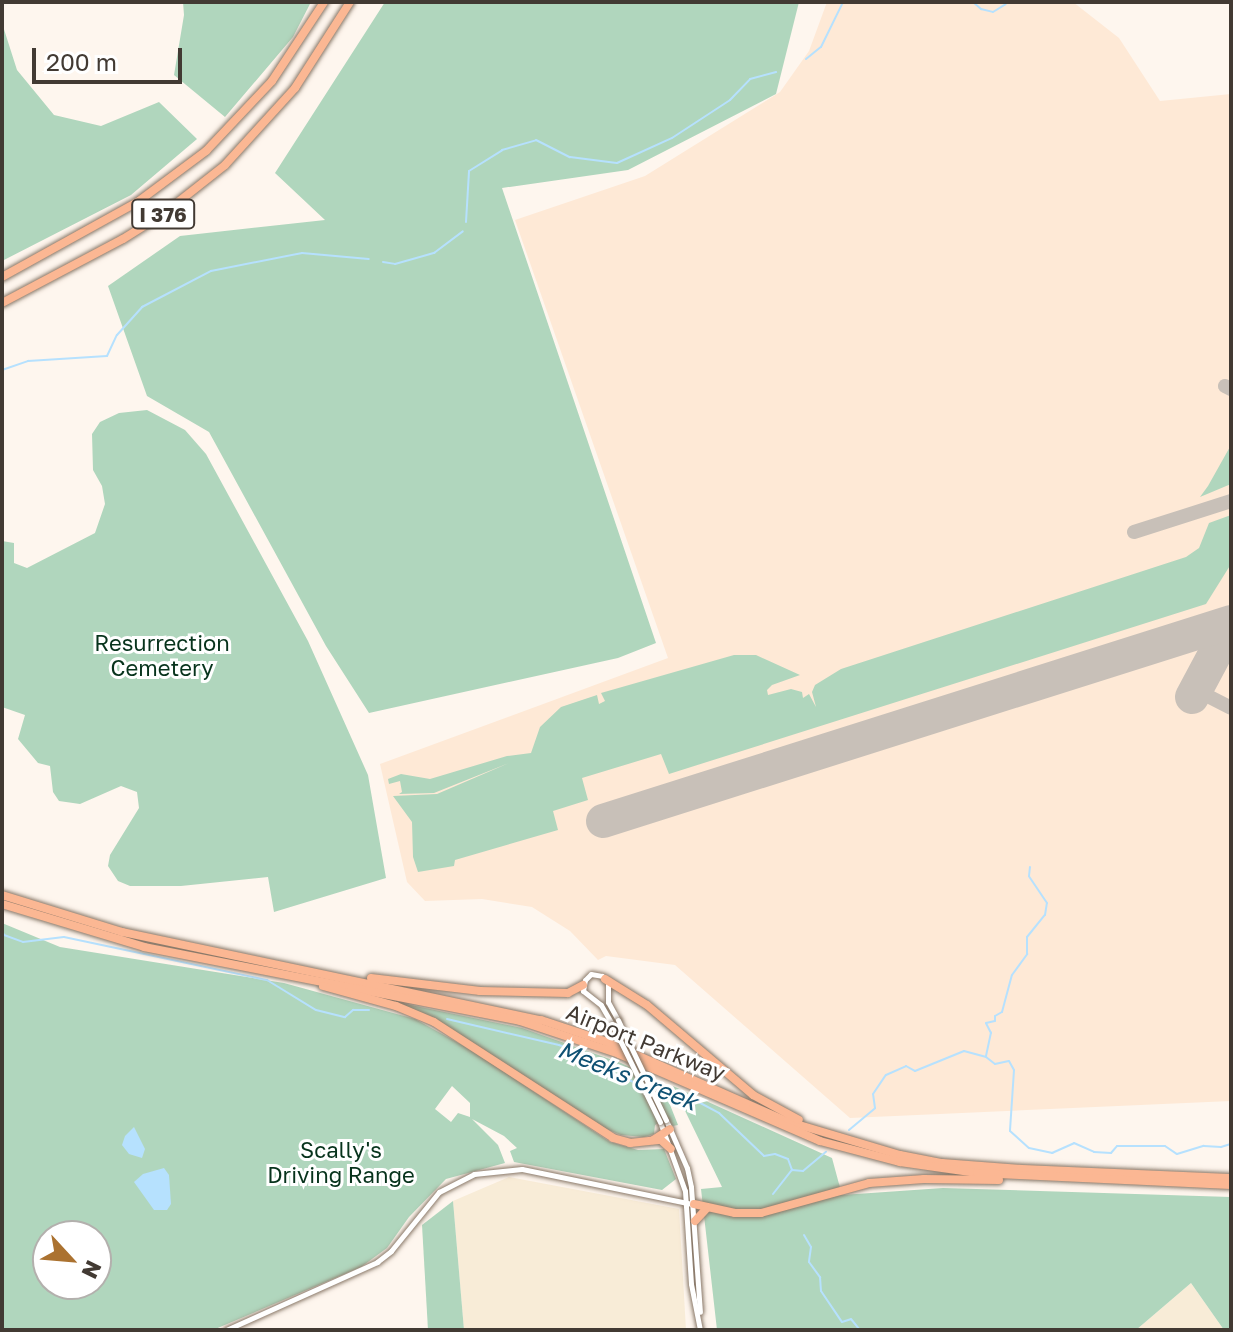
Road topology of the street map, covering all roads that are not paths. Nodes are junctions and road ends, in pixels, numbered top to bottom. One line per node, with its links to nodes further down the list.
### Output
1 (324, 2): 3 (highway, I 376)
2 (352, 2): 4 (highway, I 376)
3 (2, 276)
4 (2, 303)
5 (2, 895): 7 (highway, Airport Parkway)
6 (2, 906): 8 (highway, Airport Parkway)
7 (176, 944): 10 (highway); 14 (highway, Airport Parkway)
8 (252, 967): 13 (highway); 17 (highway, Airport Parkway)
9 (605, 979): 10 (street); 11 (street); 14 (highway)
10 (583, 985): 11 (street)
11 (615, 1022): 12 (street, bridge)
12 (665, 1126): 13 (highway); 15 (street); 19 (street)
13 (652, 1140): 15 (highway)
14 (844, 1140): 16 (highway, Airport Parkway)
15 (671, 1149): 19 (street)
16 (1231, 1178)
17 (1073, 1179): 18 (highway, Airport Parkway); 20 (highway)
18 (1231, 1185)
19 (690, 1203): 20 (highway); 21 (street); 22 (street); 23 (street)
20 (708, 1208): 21 (highway)
21 (695, 1221): 22 (street)
22 (700, 1329)
23 (226, 1330)

